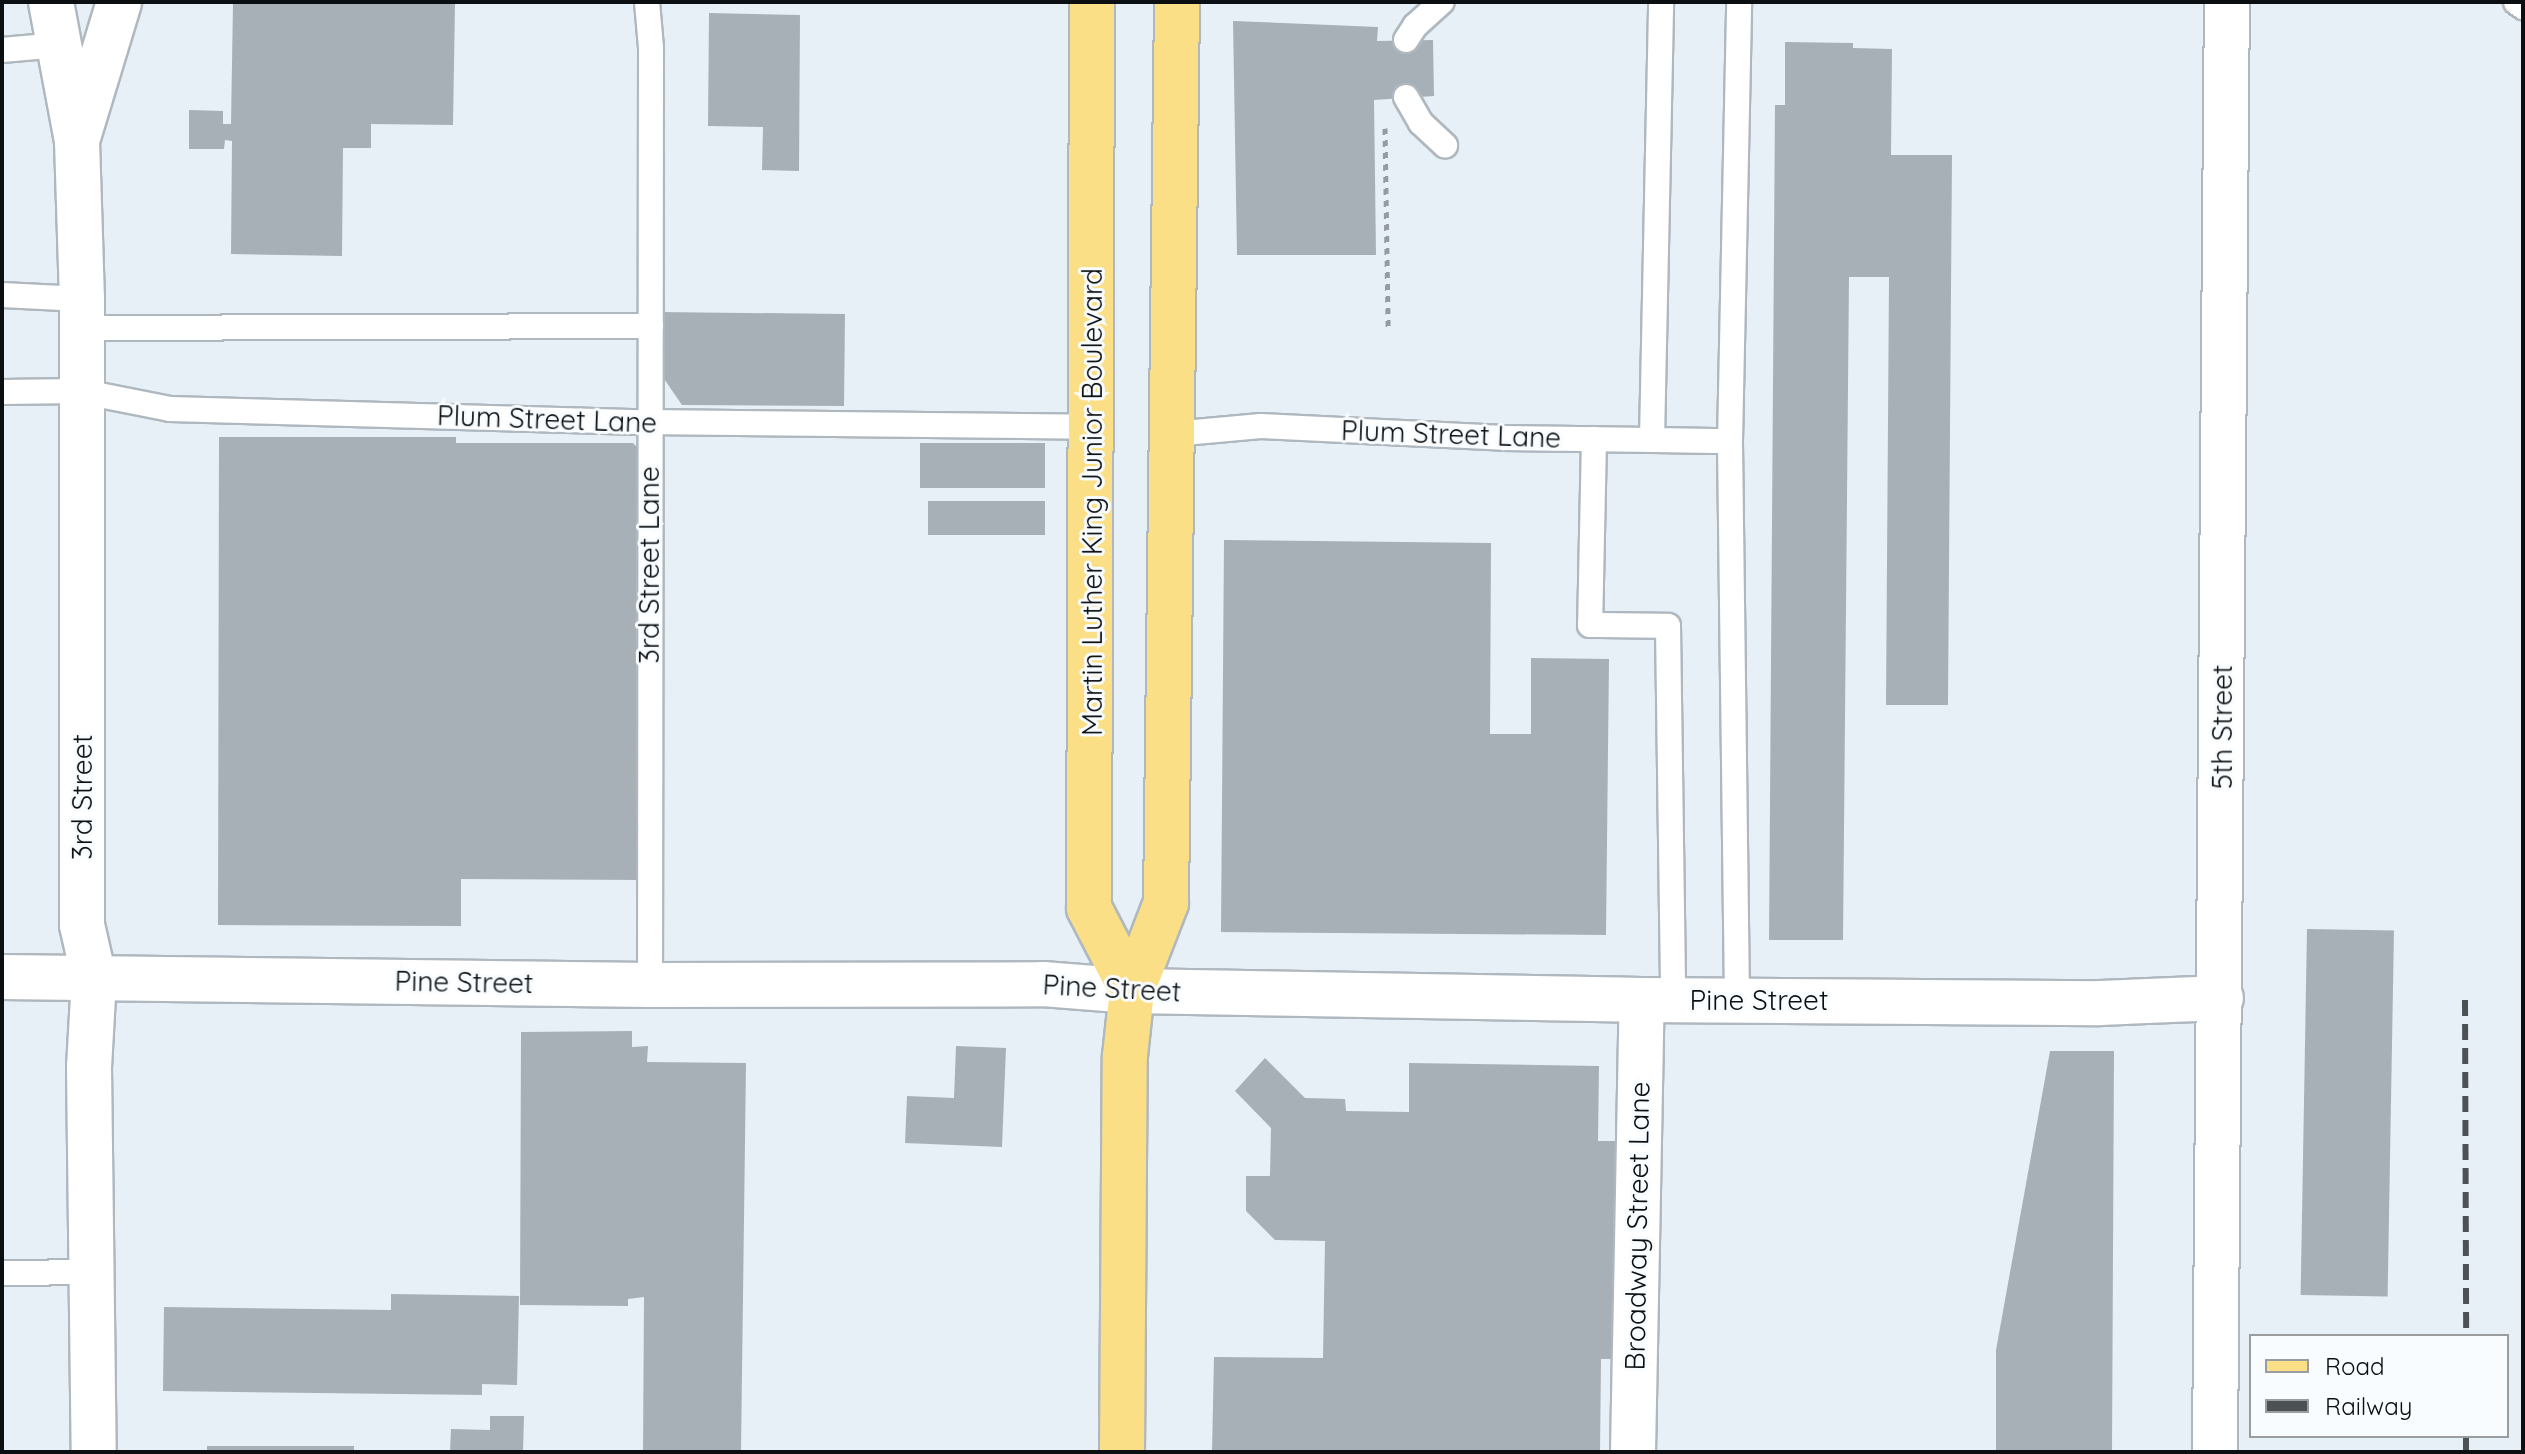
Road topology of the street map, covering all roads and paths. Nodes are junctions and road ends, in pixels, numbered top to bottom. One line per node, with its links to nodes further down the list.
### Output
1 (51, 2): 13 (street, 3rd Street)
2 (119, 2): 17 (street, 3rd Street)
3 (647, 2): 21 (lane, 3rd Street Lane)
4 (1092, 2): 26 (main road, Martin Luther King Junior Boulevard)
5 (1177, 2): 27 (main road)
6 (1442, 2): 12 (lane)
7 (1661, 2): 29 (lane)
8 (1739, 2): 30 (lane)
9 (2227, 2): 35 (street, 5th Street)
10 (2516, 2): 11 (lane)
11 (2523, 7)
12 (1406, 40)
13 (59, 45): 14 (lane); 17 (street, 3rd Street)
14 (2, 50)
15 (1406, 97): 18 (lane)
16 (1385, 114): 22 (path)
17 (77, 141): 20 (street, 3rd Street)
18 (1445, 145)
19 (2, 295): 20 (lane)
20 (82, 314): 21 (lane); 23 (street, 3rd Street)
21 (651, 326): 25 (lane, 3rd Street Lane)
22 (1388, 328)
23 (79, 391): 24 (lane, Plum Street Lane); 25 (lane, Plum Street Lane); 32 (street, 3rd Street)
24 (2, 392)
25 (649, 422): 26 (lane, Plum Street Lane); 33 (lane, 3rd Street Lane)
26 (1093, 427): 34 (main road, Martin Luther King Junior Boulevard)
27 (1173, 434): 28 (lane, Plum Street Lane); 34 (main road)
28 (1594, 439): 29 (lane, Plum Street Lane); 36 (lane)
29 (1652, 439): 30 (lane, Plum Street Lane)
30 (1730, 441): 37 (lane)
31 (2, 977): 32 (street, Pine Street)
32 (94, 978): 33 (street, Pine Street); 38 (street, 3rd Street)
33 (650, 985): 34 (street, Pine Street)
34 (1132, 991): 36 (street, Pine Street); 41 (main road)
35 (2221, 998): 37 (street, Pine Street); 43 (street, 5th Street)
36 (1658, 1000): 37 (street, Pine Street); 42 (street, Broadway Street Lane)
37 (1737, 1000)
38 (92, 1272): 39 (lane); 40 (street, 3rd Street)
39 (2, 1273)
40 (94, 1452)
41 (1122, 1452)
42 (1633, 1452)
43 (2215, 1452)

